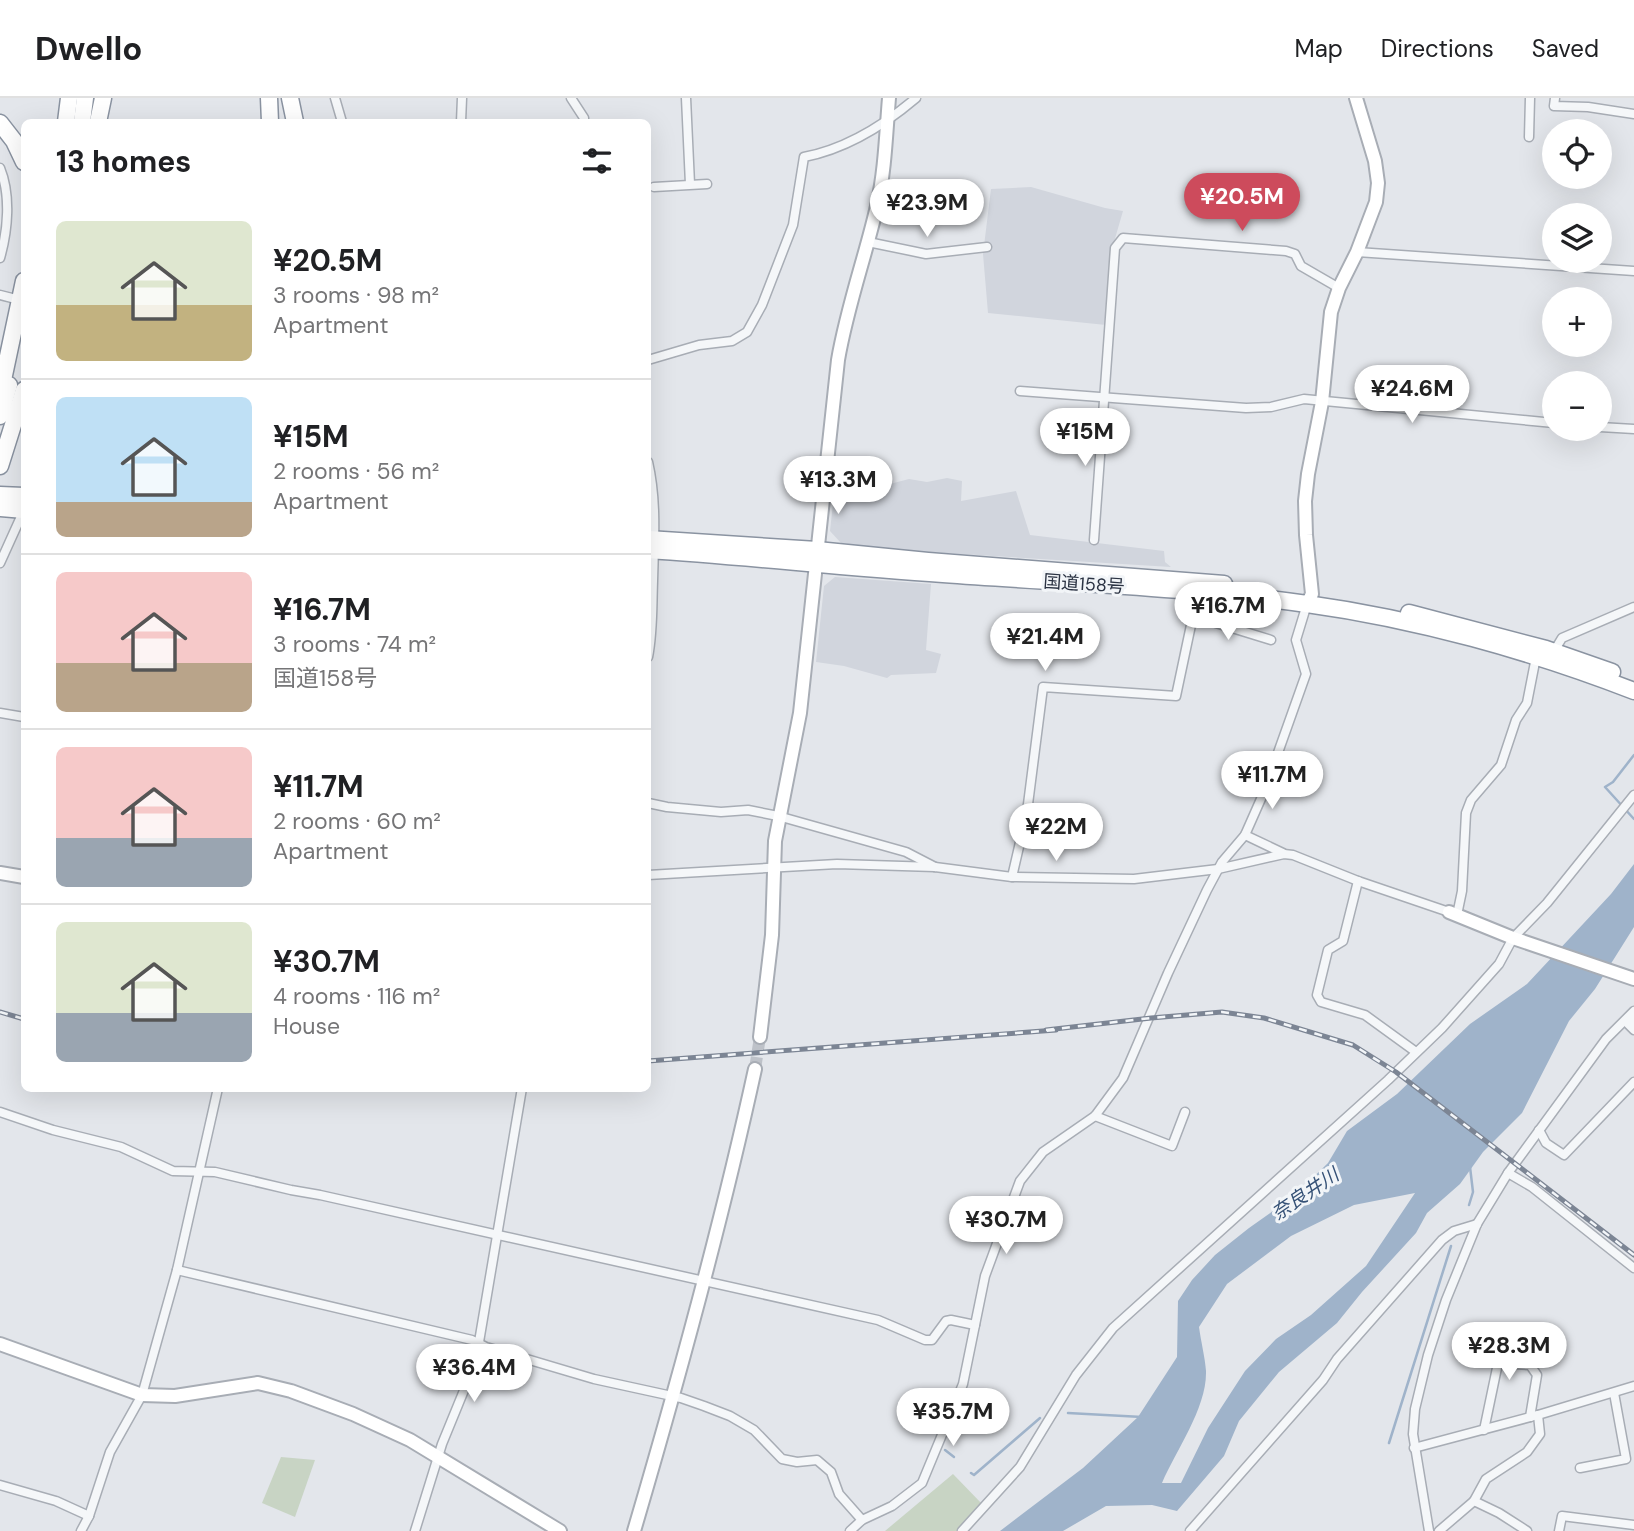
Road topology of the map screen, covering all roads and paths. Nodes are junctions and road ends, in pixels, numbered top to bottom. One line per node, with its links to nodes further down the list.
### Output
1 (69, 98): 18 (highway)
2 (85, 98): 19 (highway)
3 (103, 98): 20 (highway)
4 (271, 98): 21 (highway)
5 (290, 98): 22 (highway)
6 (296, 98): 23 (highway)
7 (335, 98): 24 (street)
8 (462, 98): 25 (street)
9 (570, 98): 26 (street)
10 (686, 98): 32 (street)
11 (888, 98): 27 (street)
12 (916, 98): 27 (street)
13 (1356, 98): 37 (street)
14 (1530, 98): 29 (street)
15 (1555, 98): 16 (street)
16 (1589, 103): 17 (street)
17 (1634, 114)
18 (66, 119)
19 (82, 119)
20 (99, 119)
21 (271, 119)
22 (294, 119)
23 (295, 119)
24 (341, 119)
25 (461, 119)
26 (584, 119)
27 (887, 119): 35 (street); 45 (street)
28 (0, 123): 30 (highway)
29 (1528, 137)
30 (21, 156)
31 (1, 171): 38 (street)
32 (690, 184): 33 (street); 34 (street)
33 (707, 184)
34 (654, 187)
35 (868, 242): 36 (street); 66 (street)
36 (987, 247)
37 (1357, 252): 39 (street); 40 (street)
38 (0, 258)
39 (1634, 271)
40 (1339, 288): 48 (street); 50 (street)
41 (0, 295): 43 (street)
42 (21, 295): 47 (highway)
43 (12, 298)
44 (21, 340): 51 (highway)
45 (651, 358)
46 (1020, 391): 48 (street)
47 (0, 394)
48 (1105, 398): 50 (street); 64 (street)
49 (21, 400): 55 (highway)
50 (1322, 402): 52 (street); 69 (street)
51 (0, 416)
52 (1542, 422)
53 (1612, 428): 54 (street)
54 (1634, 429)
55 (0, 466)
56 (651, 475): 65 (street)
57 (21, 488): 58 (highway)
58 (0, 489)
59 (0, 495): 60 (highway)
60 (21, 496)
61 (0, 508): 62 (highway)
62 (21, 510)
63 (21, 517): 67 (street)
64 (1094, 540)
65 (651, 545): 66 (highway, 国道158号); 73 (street)
66 (816, 557): 68 (highway, 国道158号); 69 (highway, 国道158号); 82 (street)
67 (0, 563)
68 (1198, 592): 69 (highway, 国道158号); 71 (street)
69 (1310, 599): 74 (highway, 国道158号); 84 (street)
70 (1634, 607): 74 (street)
71 (1193, 616): 72 (street); 92 (street)
72 (1271, 640)
73 (651, 643)
74 (1544, 654): 75 (highway, 国道158号); 76 (highway, 国道158号); 94 (street)
75 (1634, 680)
76 (1634, 691)
77 (0, 713): 78 (street)
78 (21, 716)
79 (1634, 795): 83 (street)
80 (651, 804): 82 (street)
81 (1634, 804): 83 (street)
82 (778, 816): 86 (street); 87 (street)
83 (1618, 816): 95 (street)
84 (1245, 835): 85 (street); 88 (street)
85 (1284, 853): 88 (street); 93 (street)
86 (774, 866): 87 (street); 90 (street); 100 (street)
87 (936, 867): 92 (street)
88 (1219, 869): 92 (street); 108 (street)
89 (0, 873): 91 (street)
90 (651, 875)
91 (21, 876)
92 (1012, 877)
93 (1358, 881): 94 (street); 101 (street)
94 (1453, 913): 95 (street)
95 (1517, 939): 96 (street); 101 (street)
96 (1634, 979)
97 (1634, 1011): 109 (street)
98 (1634, 1019): 99 (street)
99 (1634, 1030)
100 (760, 1037)
101 (1416, 1052): 139 (street)
102 (755, 1069): 116 (street)
103 (1634, 1082): 109 (street)
104 (217, 1092): 110 (street)
105 (521, 1092): 113 (street)
106 (0, 1112): 110 (street)
107 (1185, 1112): 108 (street)
108 (1095, 1116): 117 (street)
109 (1539, 1130): 111 (street)
110 (198, 1173): 113 (street); 115 (street)
111 (1508, 1173): 112 (street); 114 (street)
112 (1477, 1224): 126 (street); 140 (street)
113 (497, 1236): 116 (street); 118 (street)
114 (1634, 1268)
115 (177, 1270): 118 (street); 122 (street)
116 (705, 1282): 117 (street); 123 (street)
117 (975, 1325): 132 (street)
118 (479, 1342): 123 (street); 127 (street)
119 (0, 1345): 122 (street)
120 (1634, 1386): 121 (street)
121 (1614, 1393): 124 (street); 128 (street)
122 (142, 1395): 127 (street); 131 (street)
123 (674, 1397): 132 (street); 137 (street)
124 (1534, 1416): 125 (street); 125 (street); 130 (street)
125 (1484, 1430): 126 (street)
126 (1414, 1448): 141 (street)
127 (439, 1456): 135 (street); 136 (street)
128 (1580, 1468)
129 (0, 1485): 131 (street)
130 (1474, 1501): 142 (street); 143 (street)
131 (89, 1516): 134 (street)
132 (862, 1520): 138 (street)
133 (1634, 1525): 144 (street)
134 (81, 1531)
135 (415, 1531)
136 (561, 1531)
137 (634, 1531)
138 (850, 1531)
139 (962, 1531)
140 (1190, 1531)
141 (1429, 1531)
142 (1439, 1531)
143 (1527, 1531)
144 (1559, 1531)

